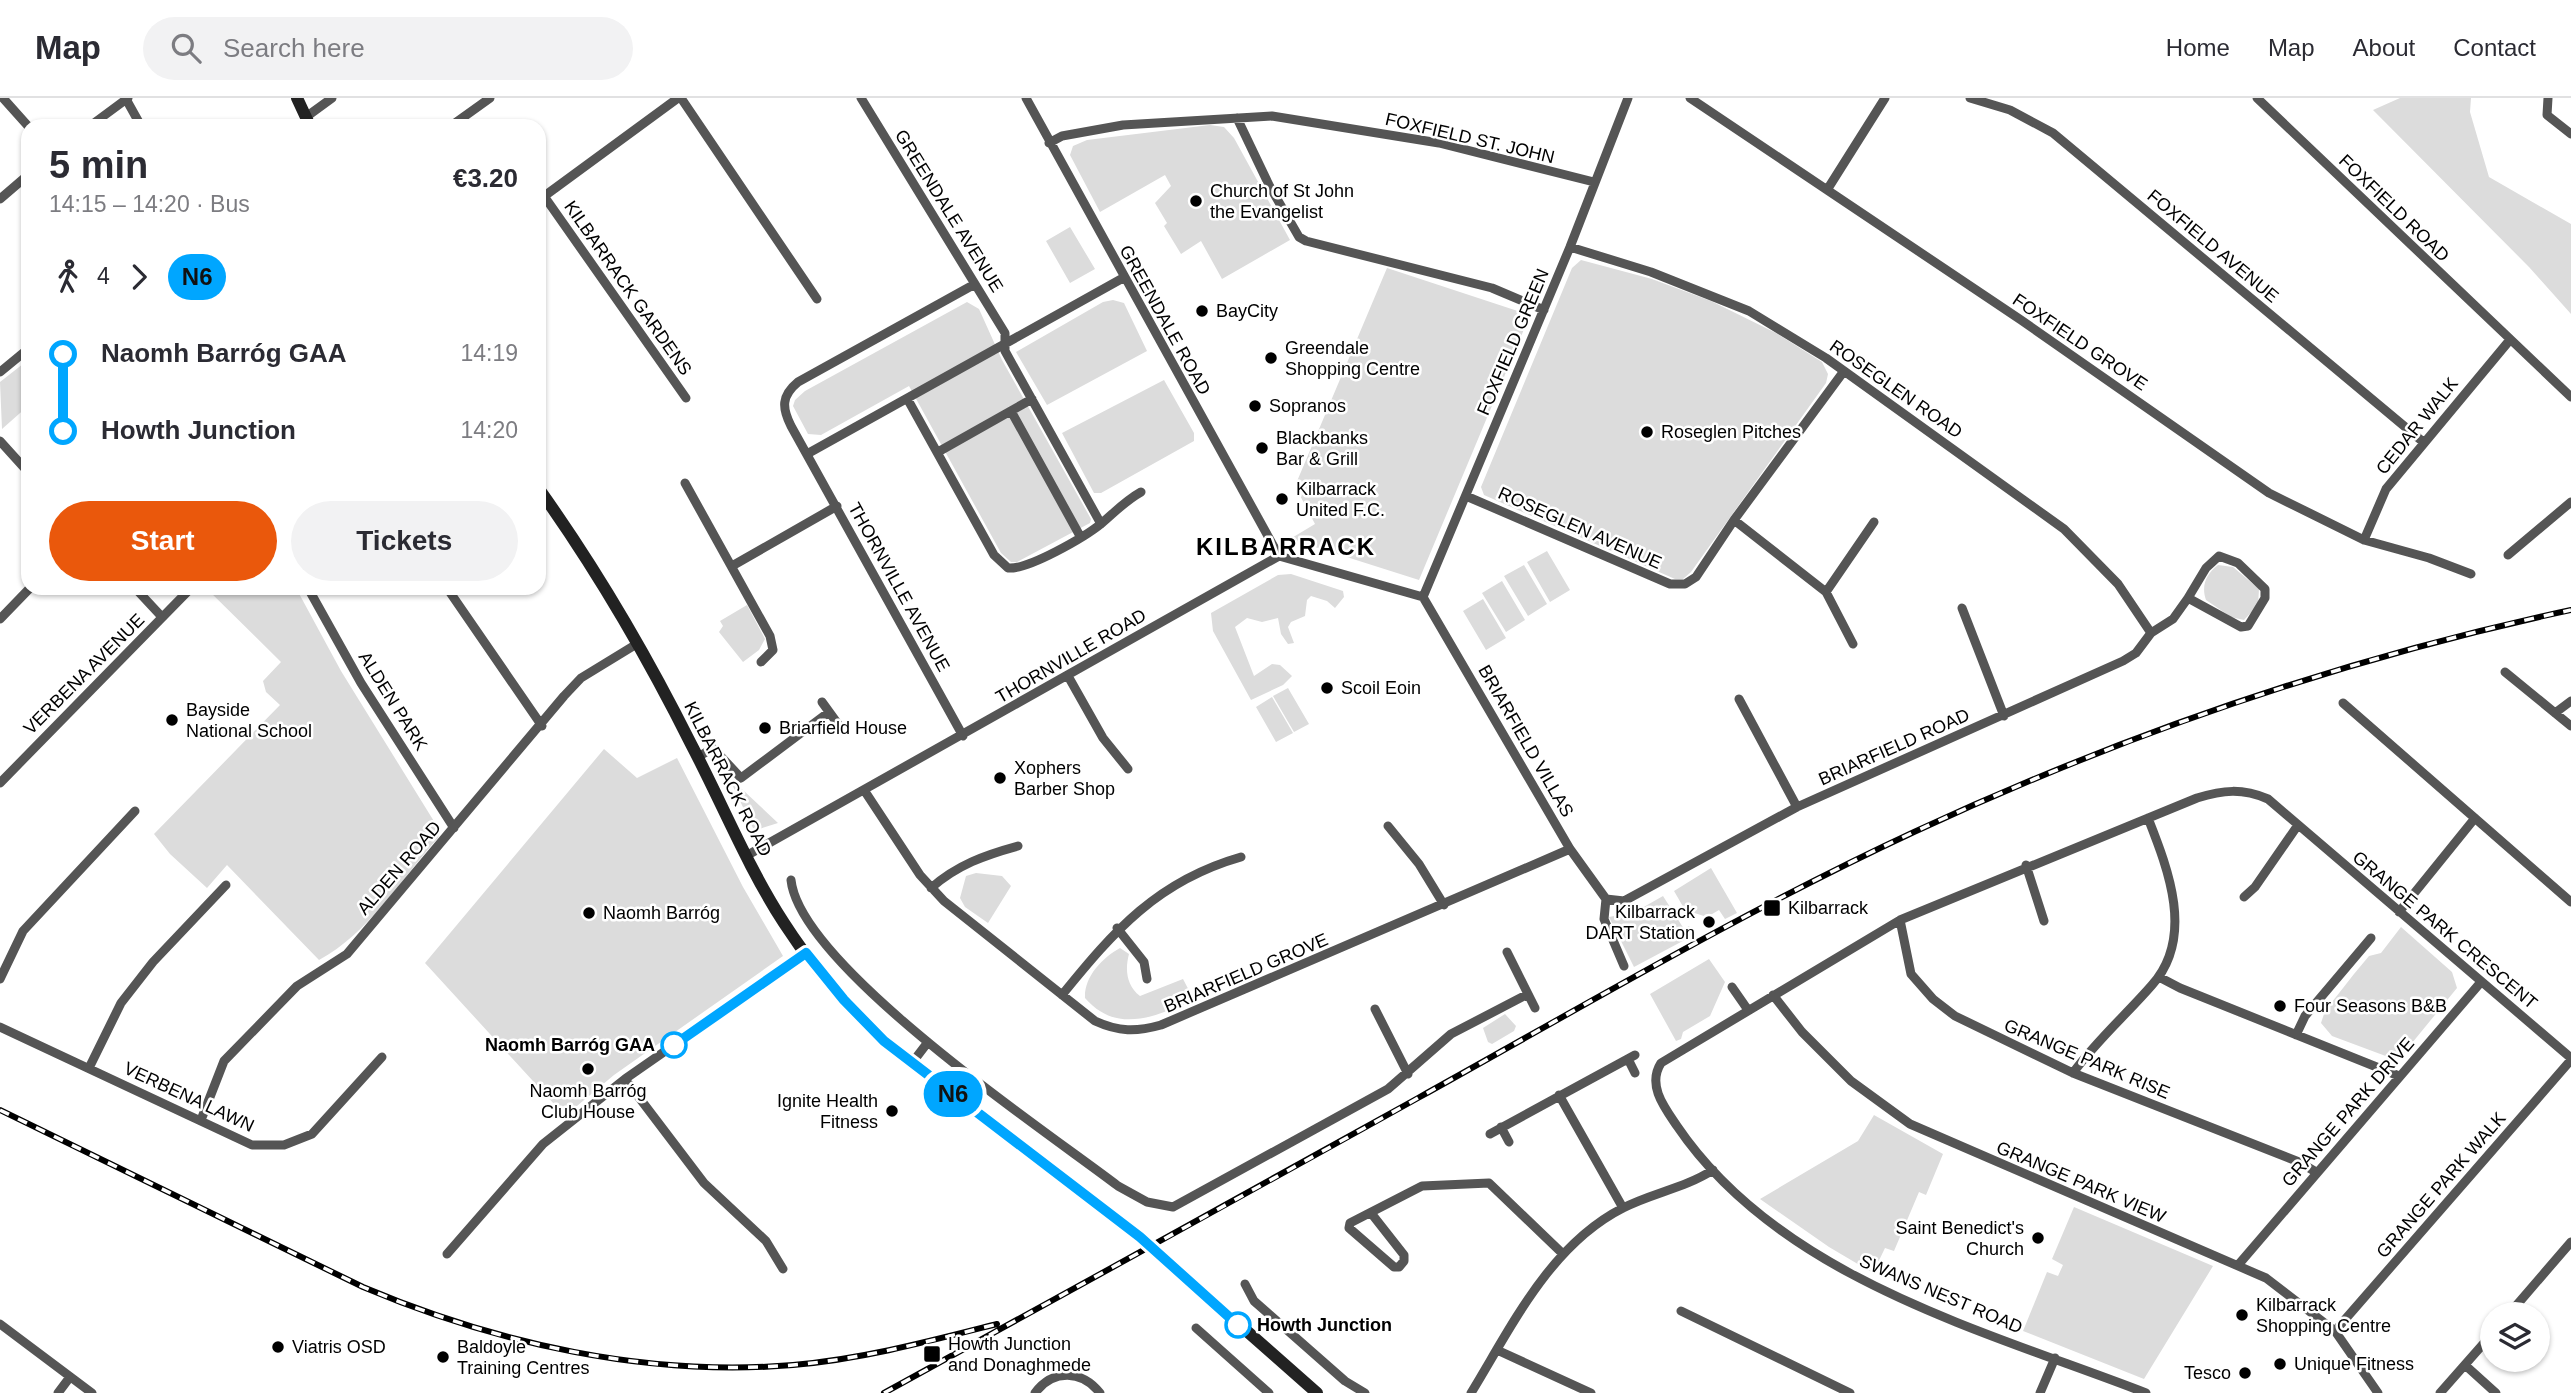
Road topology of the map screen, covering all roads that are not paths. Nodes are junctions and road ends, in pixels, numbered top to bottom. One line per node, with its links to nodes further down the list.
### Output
1 (3, 98): 16 (street)
2 (297, 98): 19 (main road)
3 (332, 98): 20 (street)
4 (491, 98): 21 (street)
5 (679, 98): 27 (street); 33 (street)
6 (861, 98): 32 (street, GREENDALE AVENUE)
7 (1026, 98): 23 (street, GREENDALE ROAD)
8 (1628, 98): 25 (street, FOXFIELD GREEN)
9 (1885, 98): 26 (street)
10 (1970, 98): 45 (street, FOXFIELD AVENUE)
11 (2257, 98): 35 (street, FOXFIELD ROAD)
12 (2548, 98): 22 (street)
13 (127, 99): 17 (street); 18 (street)
14 (1694, 99): 26 (street, FOXFIELD GROVE)
15 (1237, 118): 23 (street, FOXFIELD ST. JOHN); 25 (street, FOXFIELD ST. JOHN); 34 (street)
16 (22, 119)
17 (100, 119)
18 (137, 119)
19 (307, 119)
20 (310, 119)
21 (461, 119)
22 (2571, 134)
23 (1049, 143): 31 (street, GREENDALE ROAD)
24 (21, 182): 28 (street)
25 (1594, 182): 30 (street, FOXFIELD GREEN)
26 (1827, 190): 60 (street, FOXFIELD GROVE)
27 (546, 195)
28 (1, 198)
29 (546, 204): 41 (street, KILBARRACK GARDENS)
30 (1570, 247): 34 (street, FOXFIELD GREEN); 38 (street, ROSEGLEN ROAD)
31 (1123, 278): 36 (street); 62 (street, GREENDALE ROAD)
32 (975, 284): 36 (street, GREENDALE AVENUE); 48 (street, THORNVILLE AVENUE)
33 (817, 299)
34 (1544, 310): 52 (street, FOXFIELD GREEN)
35 (2509, 341): 40 (street, FOXFIELD ROAD); 45 (street, CEDAR WALK)
36 (1004, 342): 42 (street); 43 (street, GREENDALE AVENUE)
37 (21, 355): 39 (street)
38 (1844, 371): 56 (street, ROSEGLEN AVENUE); 76 (street, ROSEGLEN ROAD)
39 (0, 372)
40 (2571, 397)
41 (686, 398)
42 (908, 400): 47 (street); 48 (street)
43 (1032, 400): 44 (street); 58 (street, GREENDALE AVENUE)
44 (1011, 411): 47 (street); 59 (street)
45 (2422, 441): 60 (street, CEDAR WALK)
46 (0, 443): 49 (street)
47 (938, 452): 59 (street)
48 (807, 454): 55 (street, THORNVILLE AVENUE)
49 (21, 465)
50 (685, 483): 63 (street)
51 (1141, 492): 58 (street)
52 (1466, 496): 56 (street, ROSEGLEN AVENUE); 71 (street, FOXFIELD GREEN)
53 (546, 499): 78 (main road, KILBARRACK ROAD)
54 (2571, 502): 61 (street)
55 (837, 506): 63 (street); 92 (street, THORNVILLE AVENUE)
56 (1734, 520): 65 (street)
57 (1874, 522): 65 (street)
58 (1101, 524): 59 (street)
59 (1080, 536)
60 (2364, 540): 64 (street, FOXFIELD GROVE)
61 (2508, 555)
62 (1279, 556): 71 (street); 81 (street, THORNVILLE ROAD)
63 (732, 566): 79 (street)
64 (2471, 574)
65 (1826, 592): 77 (street)
66 (22, 595): 74 (street)
67 (142, 595): 75 (street)
68 (184, 595): 75 (street, VERBENA AVENUE)
69 (312, 595): 103 (street, ALDEN PARK)
70 (452, 595): 89 (street)
71 (1423, 597): 105 (street, BRIARFIELD VILLAS)
72 (2188, 598): 72 (street, BRIARFIELD ROAD); 76 (street, BRIARFIELD ROAD)
73 (1962, 608): 88 (street)
74 (2, 613)
75 (162, 617): 95 (street, VERBENA AVENUE)
76 (2151, 633): 88 (street, BRIARFIELD ROAD)
77 (1853, 644)
78 (635, 645): 89 (street, ALDEN ROAD); 93 (main road, KILBARRACK ROAD)
79 (761, 662)
80 (2505, 673): 87 (street)
81 (1068, 676): 92 (street, THORNVILLE ROAD); 94 (street)
82 (1739, 699): 97 (street)
83 (2571, 701): 87 (street)
84 (822, 702): 86 (street)
85 (2343, 703): 100 (street)
86 (829, 712): 91 (street); 93 (street)
87 (2555, 713): 90 (street)
88 (2004, 716): 97 (street, BRIARFIELD ROAD)
89 (541, 726): 103 (street, ALDEN ROAD)
90 (2571, 726)
91 (844, 730)
92 (963, 736): 96 (street, THORNVILLE ROAD)
93 (698, 757): 106 (main road, KILBARRACK ROAD)
94 (1128, 769)
95 (0, 783)
96 (864, 790): 106 (street, THORNVILLE ROAD); 111 (street, BRIARFIELD GROVE)
97 (1797, 807): 113 (street, BRIARFIELD ROAD)
98 (135, 811): 125 (street)
99 (2148, 818): 101 (street, GRANGE PARK CRESCENT); 108 (street, GRANGE PARK CRESCENT); 124 (street)
100 (2475, 818): 114 (street); 116 (street)
101 (2298, 825): 112 (street); 116 (street, GRANGE PARK CRESCENT)
102 (1388, 826): 115 (street)
103 (454, 828): 148 (street, ALDEN ROAD)
104 (1018, 846): 111 (street)
105 (1570, 849): 113 (street, BRIARFIELD VILLAS); 115 (street, BRIARFIELD GROVE)
106 (746, 856): 122 (main road, KILBARRACK ROAD)
107 (1241, 857): 119 (street)
108 (2026, 865): 117 (street, GRANGE PARK CRESCENT); 118 (street)
109 (791, 880): 137 (street)
110 (226, 885): 141 (street)
111 (931, 888): 129 (street, BRIARFIELD GROVE)
112 (2244, 897)
113 (1606, 899): 123 (street)
114 (2571, 902)
115 (1444, 905): 129 (street, BRIARFIELD GROVE)
116 (2399, 912): 127 (street, GRANGE PARK CRESCENT)
117 (1900, 919): 131 (street, GRANGE PARK CRESCENT); 143 (street, GRANGE PARK RISE)
118 (2044, 921)
119 (1117, 928): 126 (street, BRIARFIELD GROVE); 129 (street)
120 (2371, 938): 136 (street)
121 (1507, 952): 130 (street)
122 (806, 953): 140 (main road, KILBARRACK ROAD); 146 (street)
123 (1624, 966)
124 (2159, 977): 136 (street); 143 (street)
125 (0, 979)
126 (1147, 979)
127 (2481, 982): 139 (street, GRANGE PARK CRESCENT); 145 (street, GRANGE PARK DRIVE)
128 (1732, 987): 134 (street)
129 (1062, 995)
130 (1528, 995): 132 (street); 144 (street)
131 (1773, 995): 134 (street, SWANS NEST ROAD); 159 (street, GRANGE PARK VIEW)
132 (1535, 1008)
133 (1375, 1009): 144 (street)
134 (1748, 1010): 152 (street, SWANS NEST ROAD)
135 (0, 1027): 141 (street, VERBENA LAWN)
136 (2296, 1035): 145 (street)
137 (929, 1042): 140 (street); 144 (street)
138 (382, 1057): 148 (street, VERBENA LAWN)
139 (2571, 1059): 166 (street, GRANGE PARK WALK)
140 (912, 1063): 178 (main road, KILBARRACK ROAD)
141 (89, 1068): 148 (street, VERBENA LAWN)
142 (1635, 1073): 147 (street)
143 (2073, 1073): 153 (street, GRANGE PARK RISE)
144 (1408, 1074)
145 (2399, 1076): 153 (street, GRANGE PARK DRIVE)
146 (625, 1079): 157 (street); 160 (street)
147 (1559, 1095): 149 (street); 154 (street)
148 (201, 1120)
149 (1501, 1128): 150 (street); 151 (street)
150 (1490, 1134)
151 (1509, 1142)
152 (1713, 1170): 154 (street); 169 (street, SWANS NEST ROAD)
153 (2316, 1172): 159 (street, GRANGE PARK DRIVE)
154 (1623, 1208): 158 (street)
155 (1371, 1213): 155 (street); 158 (street)
156 (2571, 1242): 162 (street)
157 (447, 1254)
158 (1563, 1254): 168 (street)
159 (2239, 1264): 166 (street, GRANGE PARK VIEW)
160 (783, 1269)
161 (1245, 1284): 179 (street)
162 (2519, 1302)
163 (1681, 1311): 172 (street)
164 (0, 1324): 171 (street)
165 (1196, 1328): 177 (street)
166 (2335, 1331): 185 (street, GRANGE PARK VIEW)
167 (2480, 1348): 170 (street)
168 (1497, 1350): 180 (street); 181 (street)
169 (2055, 1358): 183 (street); 184 (street, SWANS NEST ROAD)
170 (2465, 1365): 186 (street); 187 (street)
171 (70, 1377): 173 (street); 174 (street)
172 (1830, 1389): 182 (street)
173 (58, 1393)
174 (92, 1393)
175 (1035, 1393): 176 (street)
176 (1100, 1393)
177 (1269, 1393)
178 (1317, 1393)
179 (1365, 1393)
180 (1471, 1393)
181 (1591, 1393)
182 (1850, 1393)
183 (2040, 1393)
184 (2146, 1393)
185 (2378, 1393)
186 (2440, 1393)
187 (2497, 1393)

